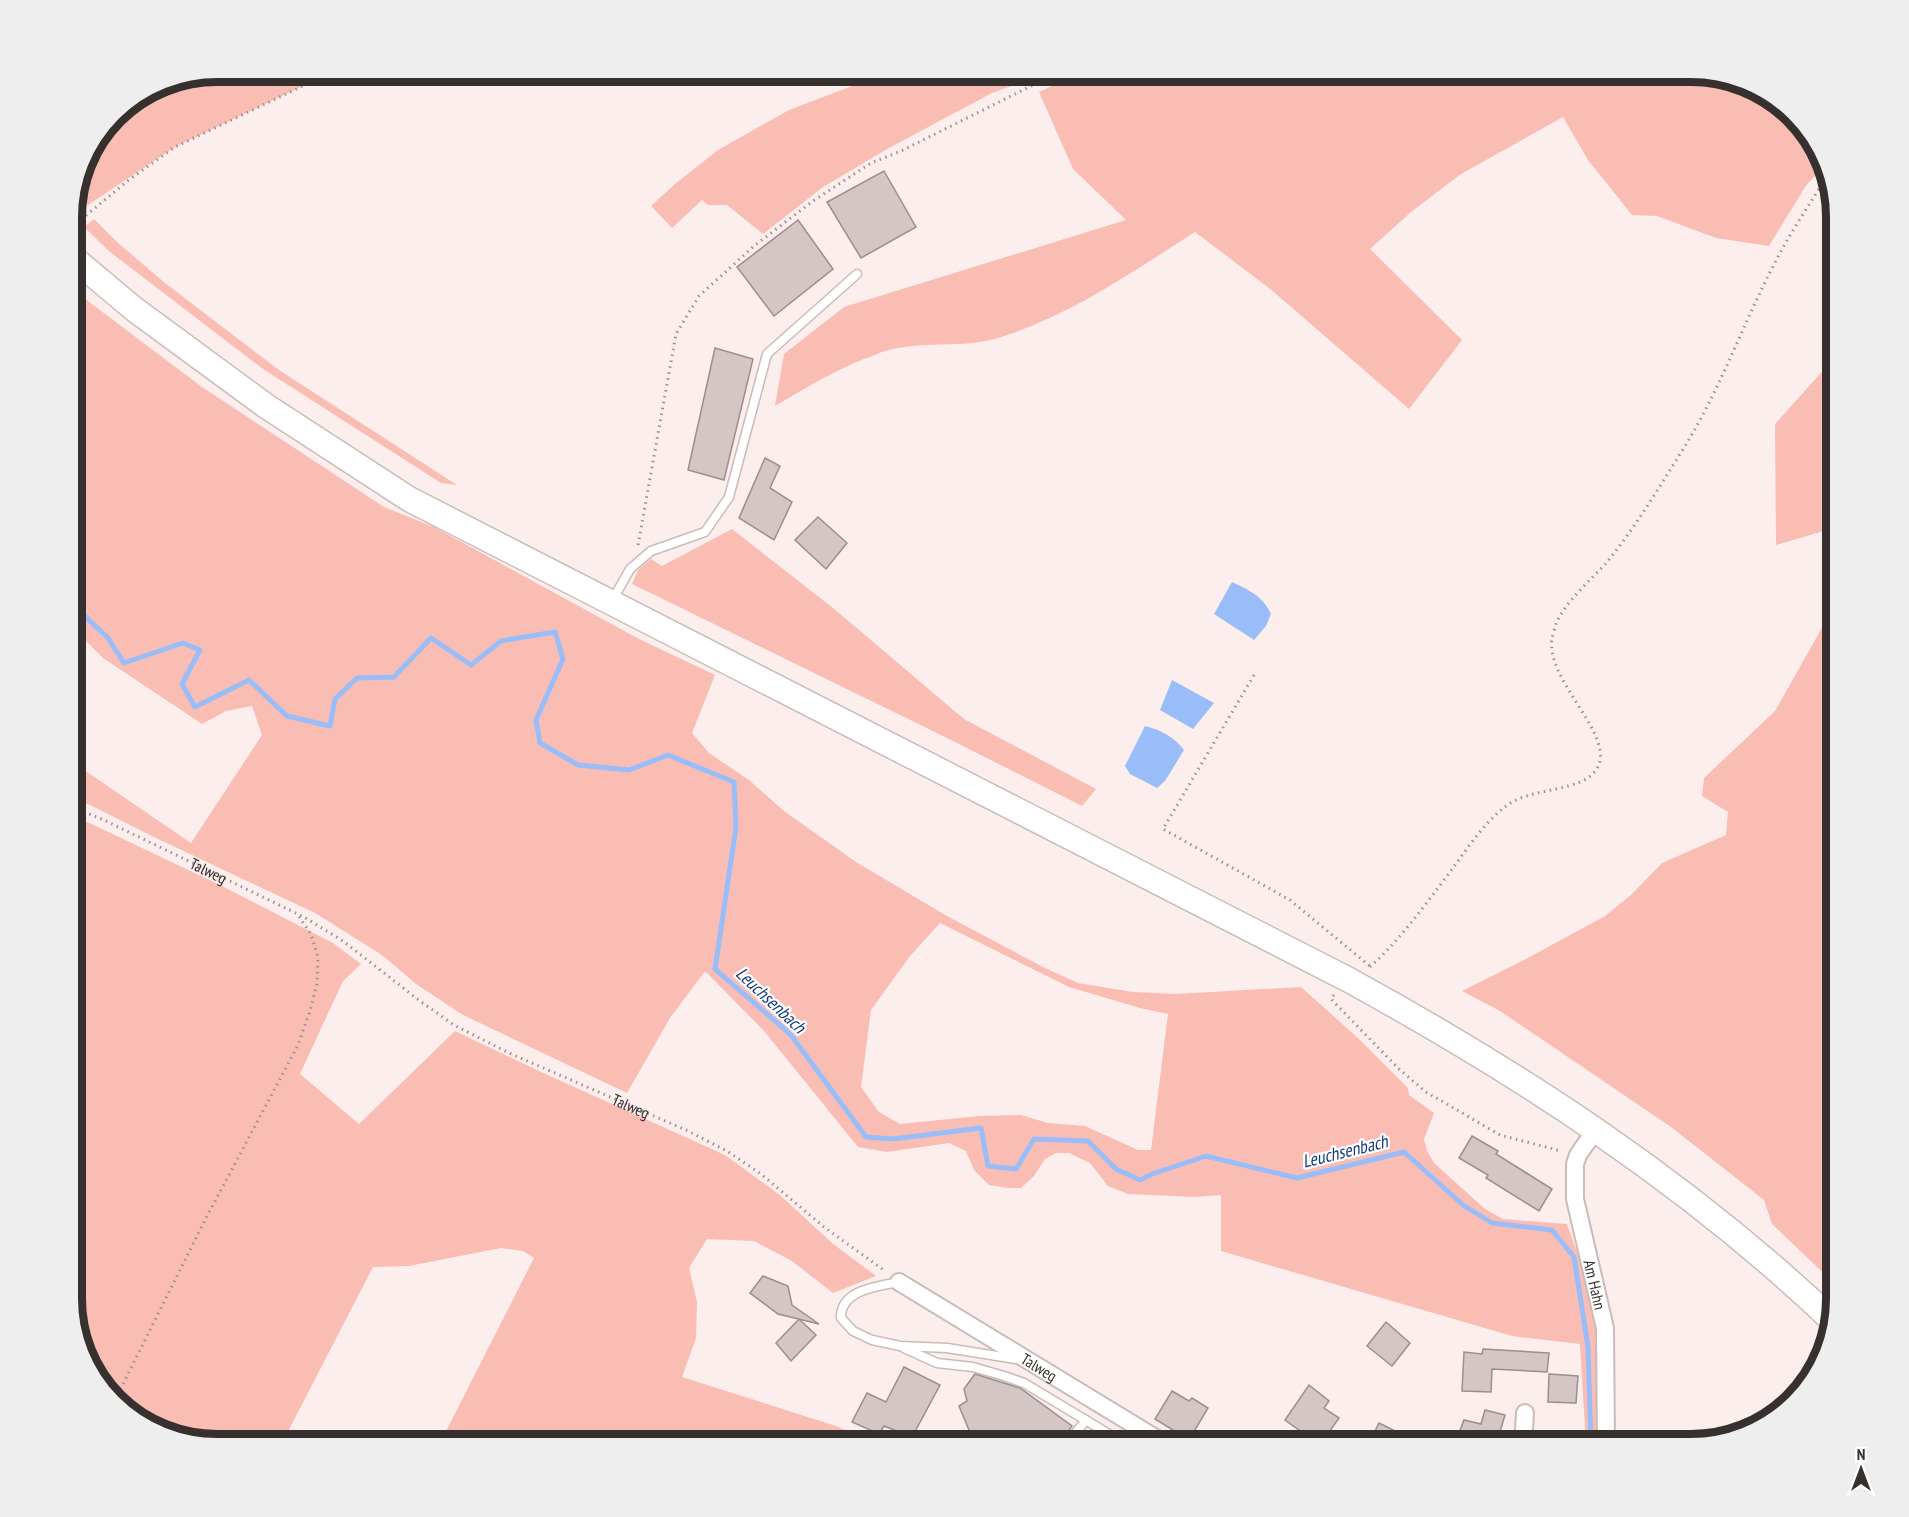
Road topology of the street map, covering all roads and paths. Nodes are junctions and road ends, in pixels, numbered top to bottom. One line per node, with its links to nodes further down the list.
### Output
1 (311, 82): 4 (path)
2 (1041, 82): 7 (path)
3 (1822, 184): 12 (path)
4 (83, 218)
5 (83, 266): 8 (main road)
6 (857, 274): 7 (lane)
7 (630, 569): 8 (lane)
8 (612, 602): 13 (main road)
9 (1254, 675): 12 (path)
10 (83, 811): 11 (path, Talweg)
11 (296, 913): 16 (path, Talweg); 20 (path)
12 (1371, 967): 13 (path)
13 (1349, 980): 14 (main road); 15 (path)
14 (1596, 1130): 15 (street, Am Hahn); 17 (main road)
15 (1578, 1155): 27 (street, Am Hahn)
16 (899, 1282): 18 (lane); 19 (street, Talweg)
17 (1825, 1315)
18 (900, 1346): 19 (lane); 22 (lane)
19 (1030, 1360): 25 (street, Talweg)
20 (119, 1392)
21 (1525, 1413): 26 (street)
22 (1086, 1420): 23 (lane); 24 (lane)
23 (1075, 1434)
24 (1108, 1434)
25 (1149, 1434)
26 (1524, 1434)
27 (1606, 1434)

